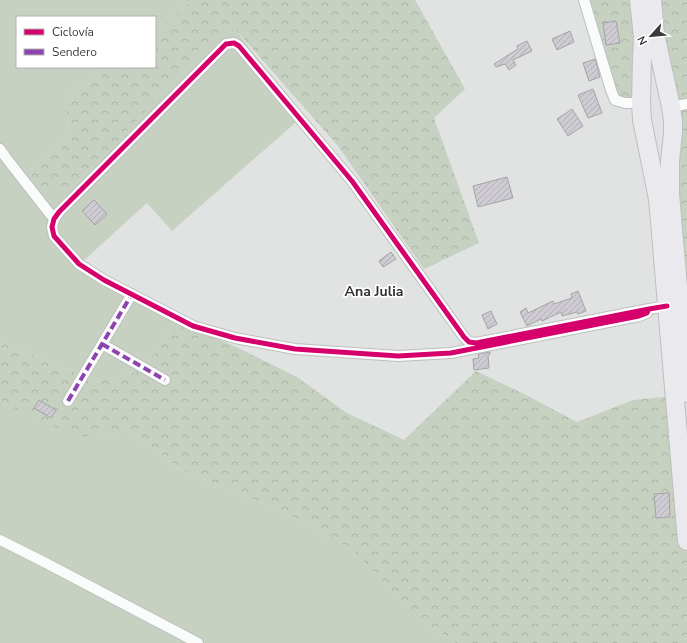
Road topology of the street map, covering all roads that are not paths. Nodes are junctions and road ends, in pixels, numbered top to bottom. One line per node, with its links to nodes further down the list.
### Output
1 (584, 0): 4 (street)
2 (639, 0): 4 (highway)
3 (652, 0): 5 (highway)
4 (641, 103): 5 (highway); 7 (highway)
5 (676, 104): 6 (highway)
6 (673, 134): 7 (highway); 15 (highway)
7 (645, 136): 11 (highway)
8 (0, 149): 9 (street)
9 (54, 220): 10 (street); 12 (street)
10 (132, 294): 12 (street); 13 (street)
11 (666, 306): 12 (street); 18 (highway)
12 (649, 309)
13 (102, 344): 14 (street); 16 (street)
14 (165, 380)
15 (687, 392)
16 (68, 401)
17 (0, 540): 19 (street)
18 (687, 541)
19 (198, 643)

